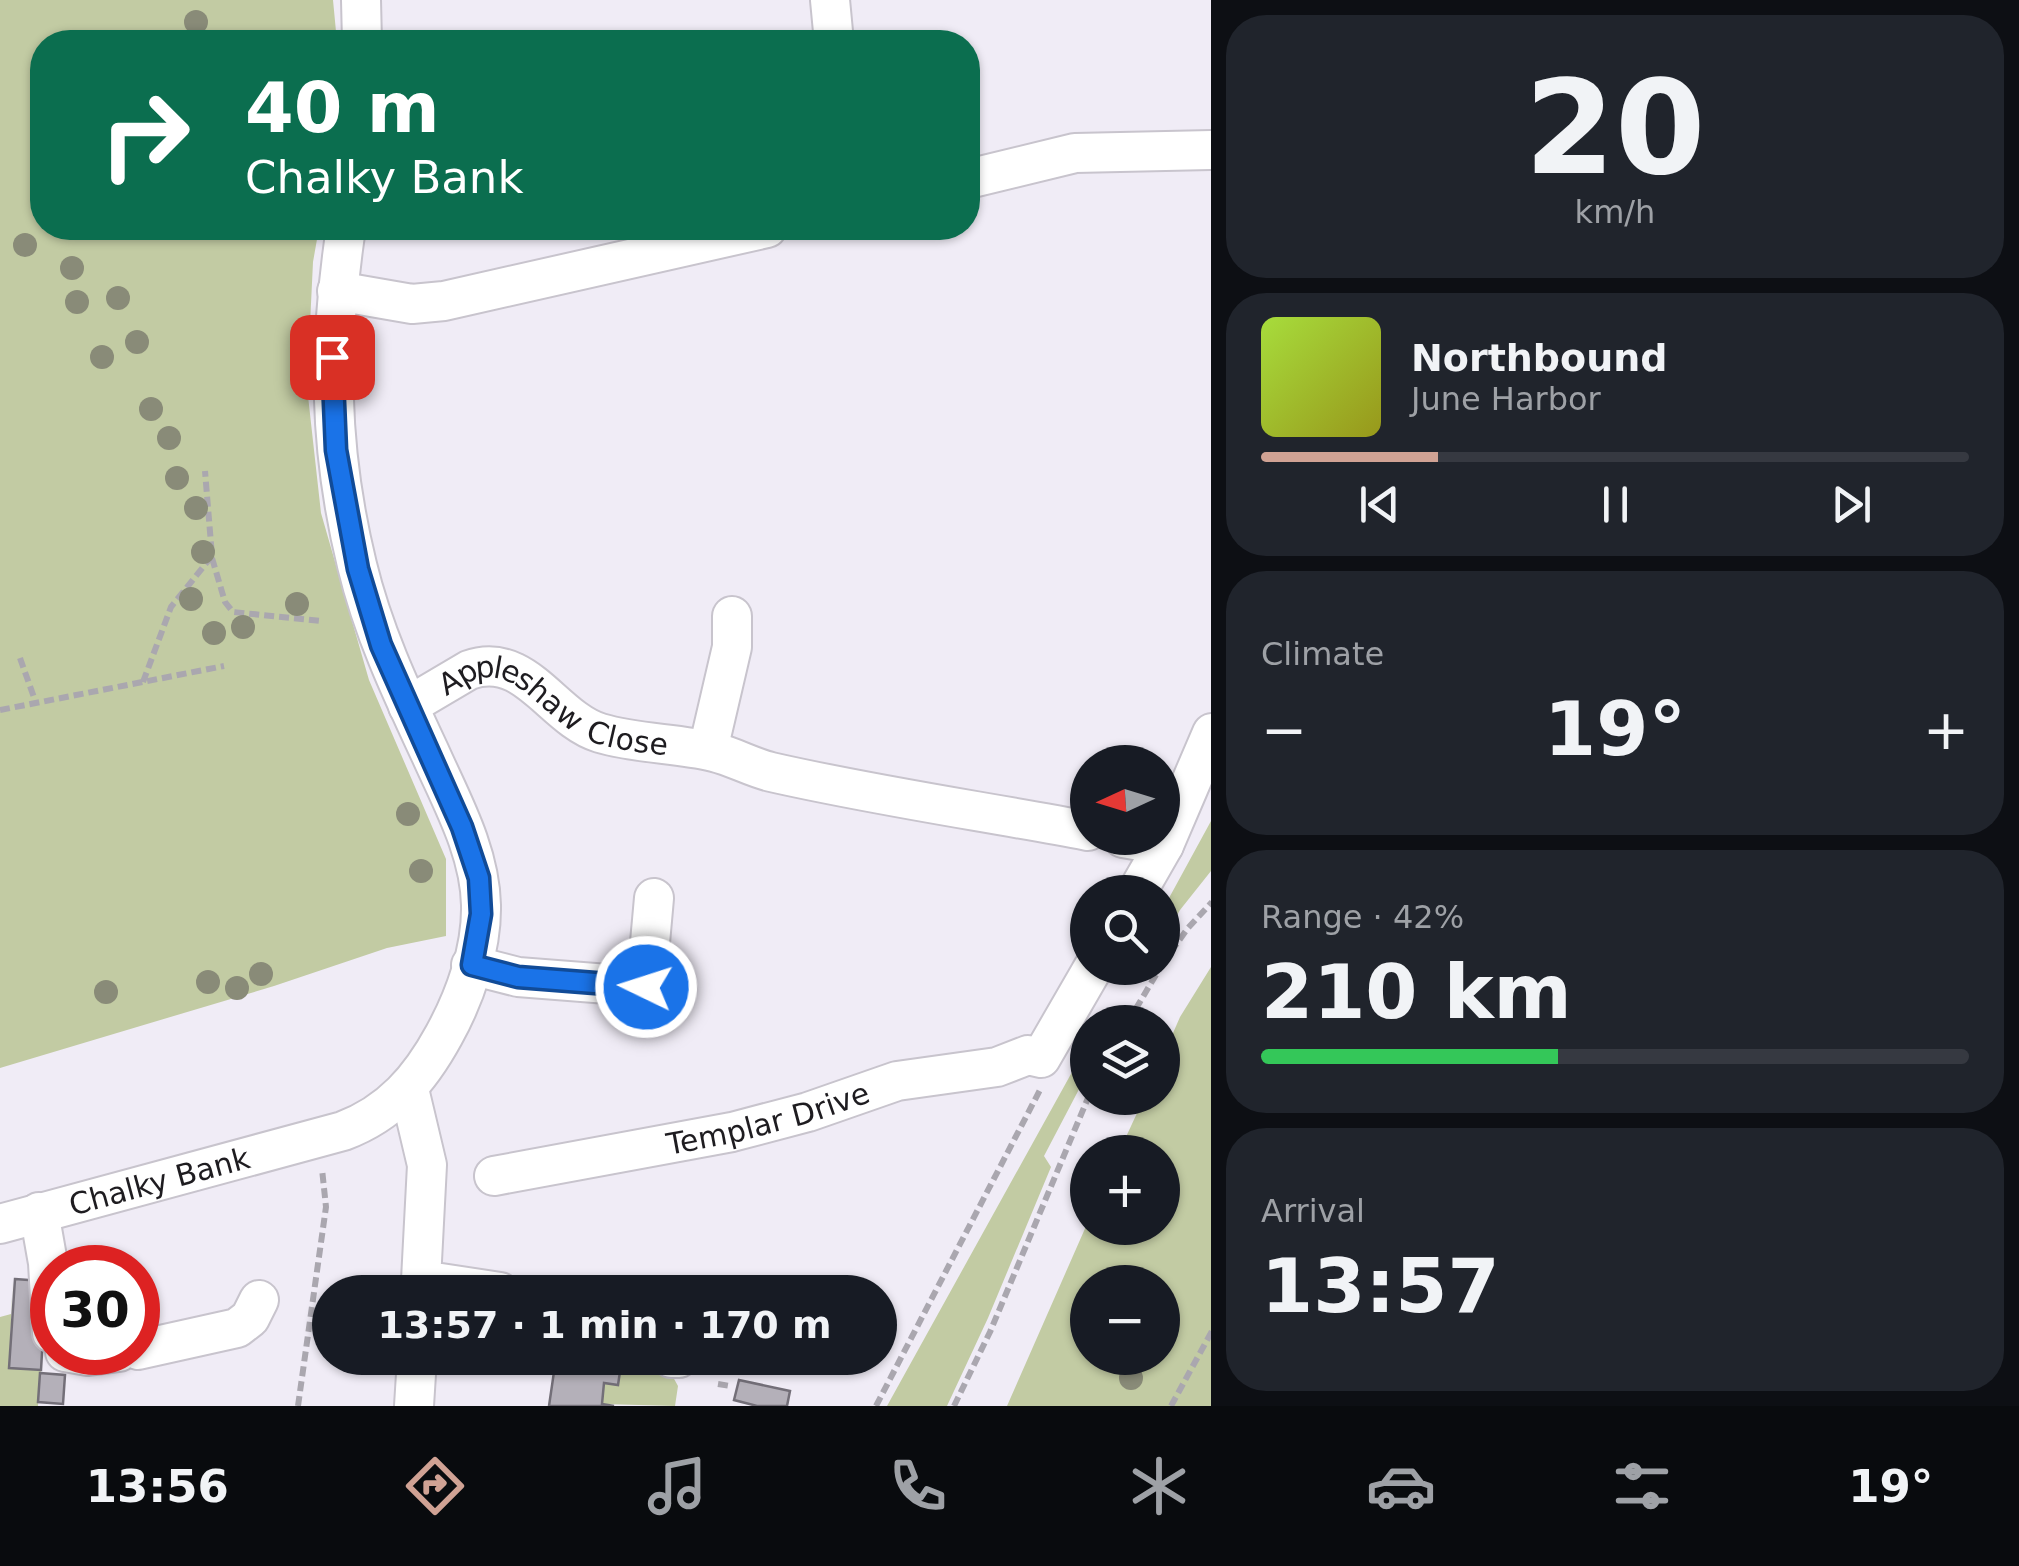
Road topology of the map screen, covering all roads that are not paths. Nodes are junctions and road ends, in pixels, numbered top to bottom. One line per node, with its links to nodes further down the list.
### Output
1 (361, 0): 3 (street)
2 (830, 0): 4 (street)
3 (362, 30)
4 (833, 30)
5 (1211, 150): 6 (street)
6 (980, 176)
7 (344, 240): 9 (street, Chalky Bank)
8 (713, 240): 9 (street)
9 (336, 291): 11 (street, Chalky Bank)
10 (734, 616): 13 (street, Appleshaw Close)
11 (408, 706): 13 (street, Appleshaw Close); 17 (street, Chalky Bank)
12 (1211, 735): 14 (street)
13 (708, 750): 15 (street, Appleshaw Close)
14 (1180, 808)
15 (1070, 828)
16 (654, 898): 17 (street)
17 (472, 965): 19 (street, Chalky Bank)
18 (1083, 985): 20 (street, Templar Drive)
19 (409, 1089): 21 (street, Chalky Bank); 24 (street)
20 (494, 1176)
21 (39, 1212): 22 (street, Chalky Bank); 23 (street)
22 (0, 1224)
23 (45, 1245)
24 (432, 1275)
25 (259, 1300): 26 (street)
26 (160, 1345)
27 (415, 1375): 28 (street)
28 (414, 1406)

